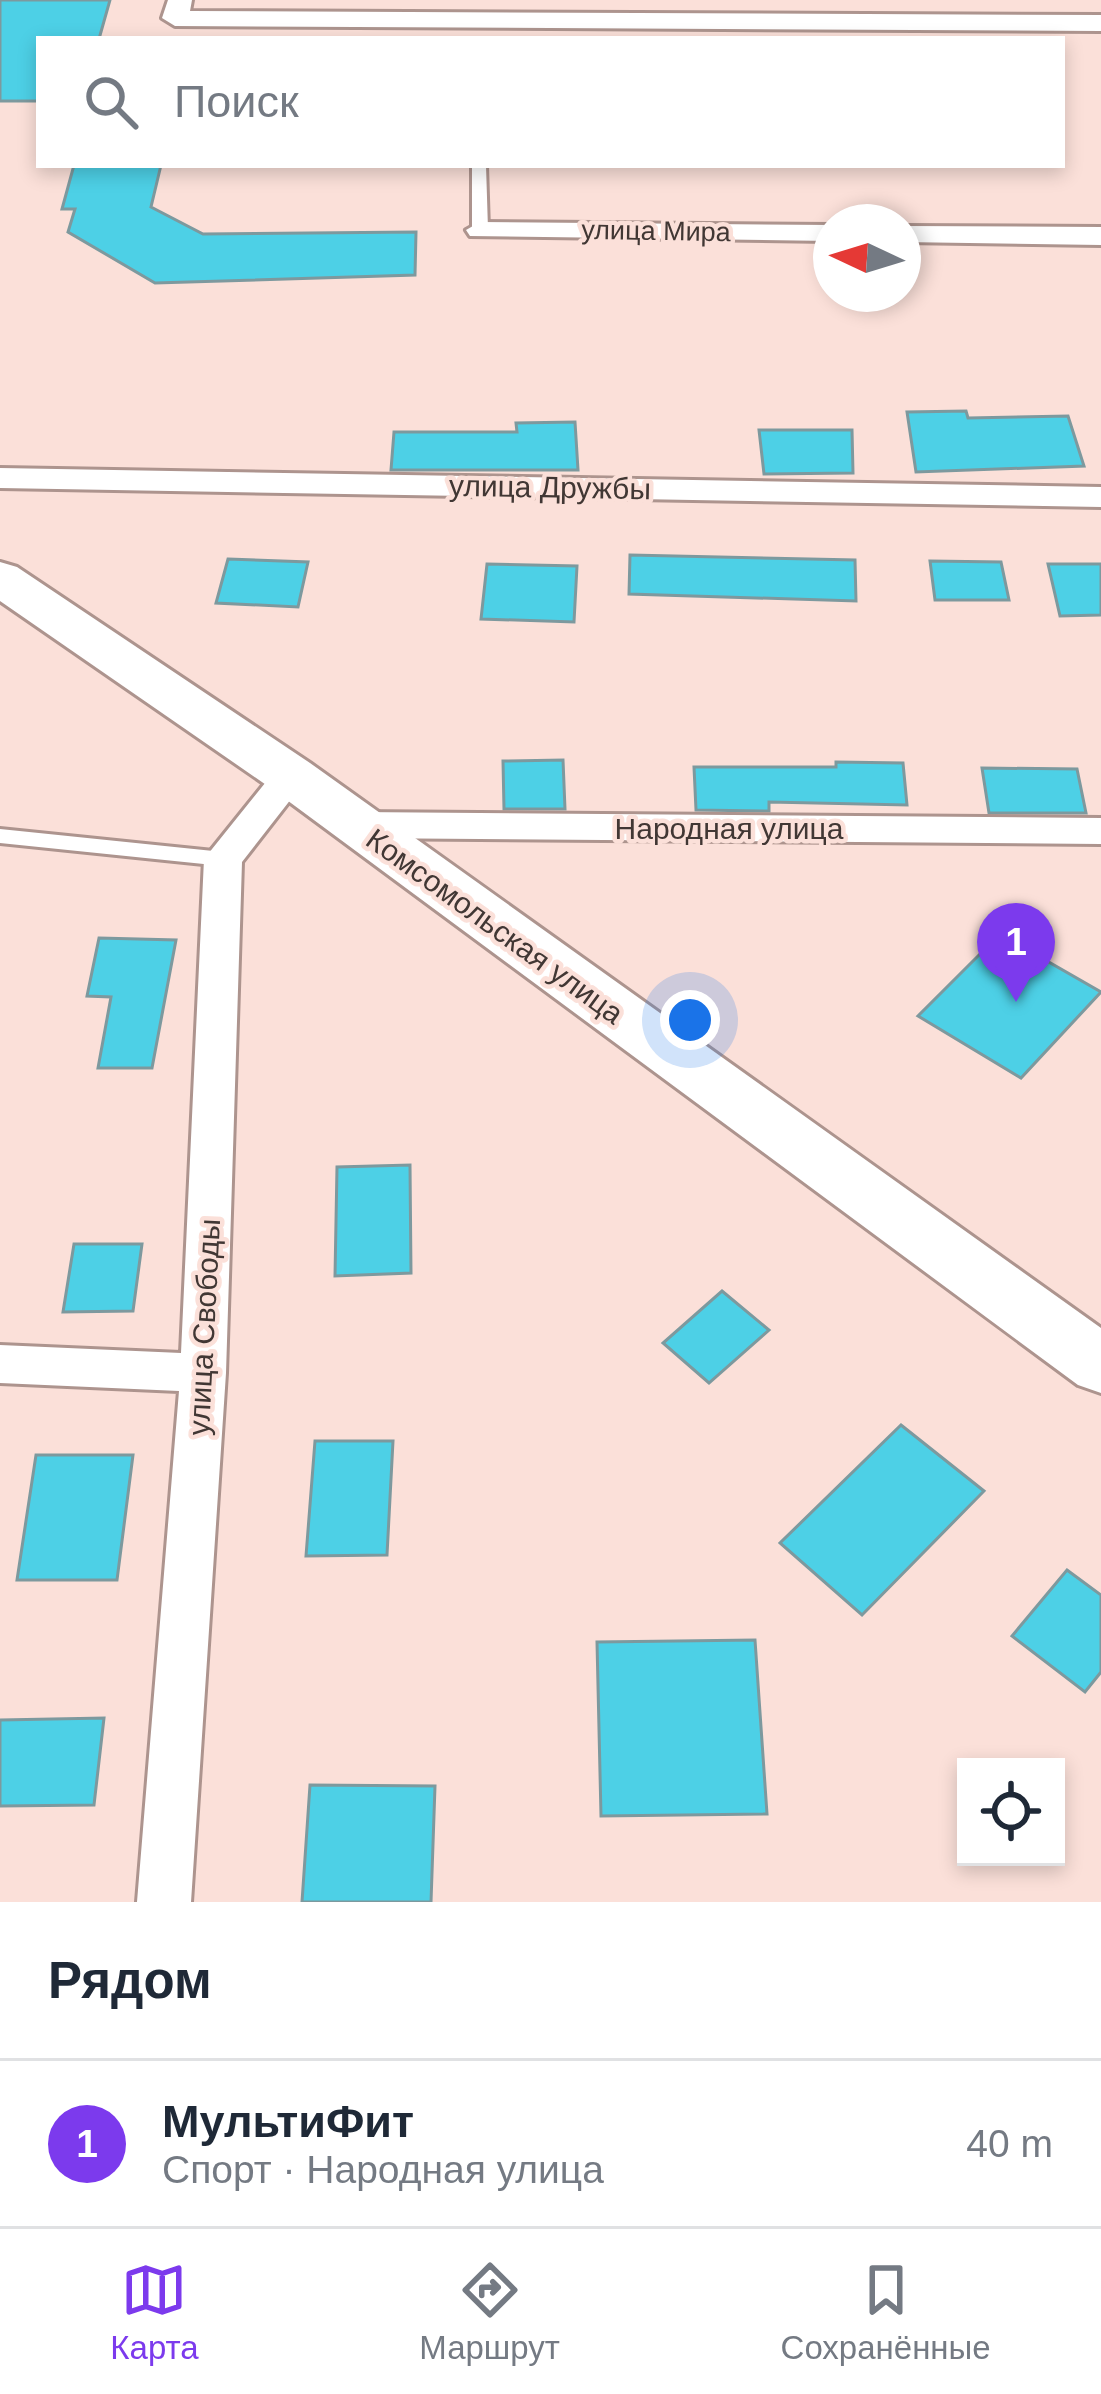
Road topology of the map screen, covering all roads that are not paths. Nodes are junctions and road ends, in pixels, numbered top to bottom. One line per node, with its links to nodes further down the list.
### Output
1 (179, 0): 3 (street)
2 (1101, 23): 3 (street)
3 (477, 29)
4 (479, 168): 5 (lane)
5 (481, 230): 6 (street, улица Мира)
6 (813, 233)
7 (921, 234): 8 (street)
8 (1101, 236)
9 (0, 478): 10 (street, улица Дружбы)
10 (1101, 496)
11 (0, 578): 12 (main road, Комсомольская улица)
12 (291, 776): 13 (main road, Комсомольская улица); 16 (street)
13 (357, 825): 14 (street, Народная улица); 18 (main road, Комсомольская улица)
14 (1101, 831)
15 (0, 836): 16 (lane)
16 (223, 860): 19 (street, улица Свободы)
17 (0, 1364): 19 (street)
18 (1101, 1365)
19 (203, 1373): 20 (street, улица Свободы)
20 (164, 1902)

